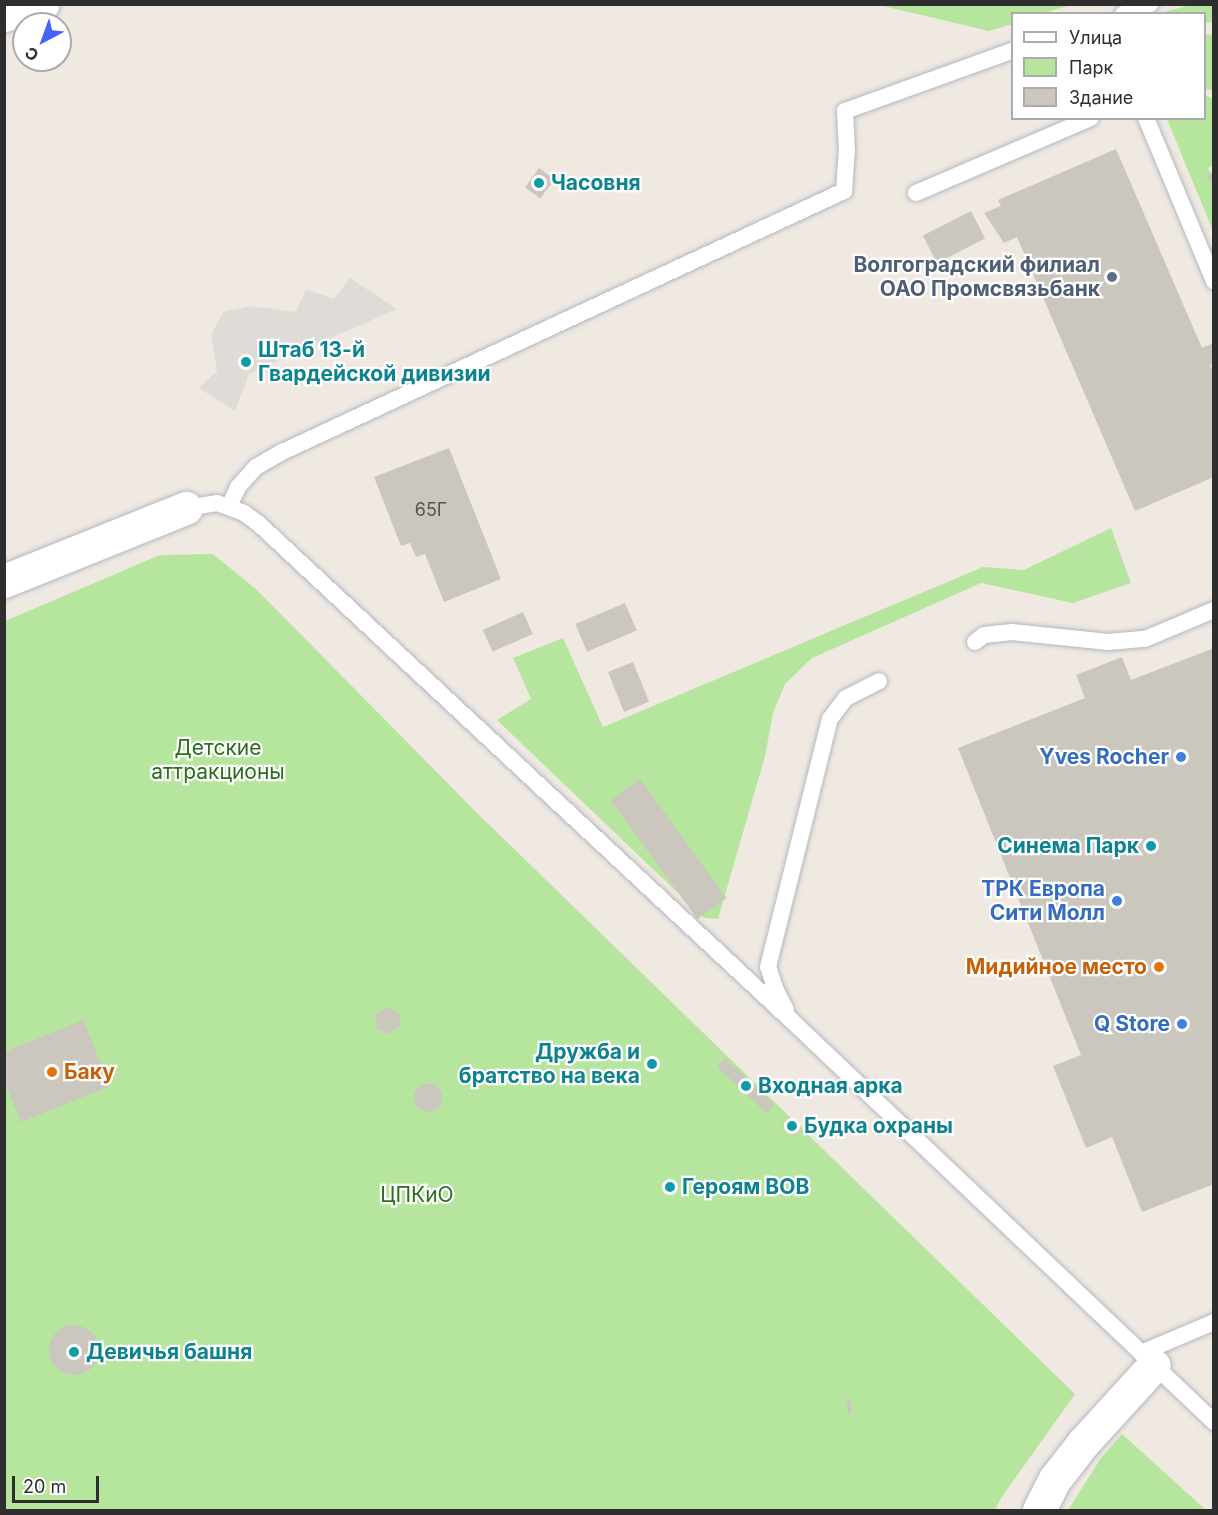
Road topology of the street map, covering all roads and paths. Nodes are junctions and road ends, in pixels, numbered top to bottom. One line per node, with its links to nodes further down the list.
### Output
1 (42, 4): 4 (street)
2 (1150, 4): 3 (lane)
3 (1128, 12)
4 (4, 15)
5 (1011, 51): 10 (lane)
6 (1086, 120): 8 (lane)
7 (1147, 120): 9 (lane)
8 (916, 193)
9 (1214, 281)
10 (229, 507): 11 (lane); 16 (lane)
11 (186, 508): 12 (street)
12 (4, 581)
13 (1214, 610): 14 (lane)
14 (975, 642)
15 (879, 681): 16 (lane)
16 (792, 1021): 18 (lane)
17 (1214, 1322): 18 (lane)
18 (1147, 1359): 19 (lane); 21 (street)
19 (1206, 1406): 20 (lane)
20 (1214, 1422)
21 (1039, 1510)

